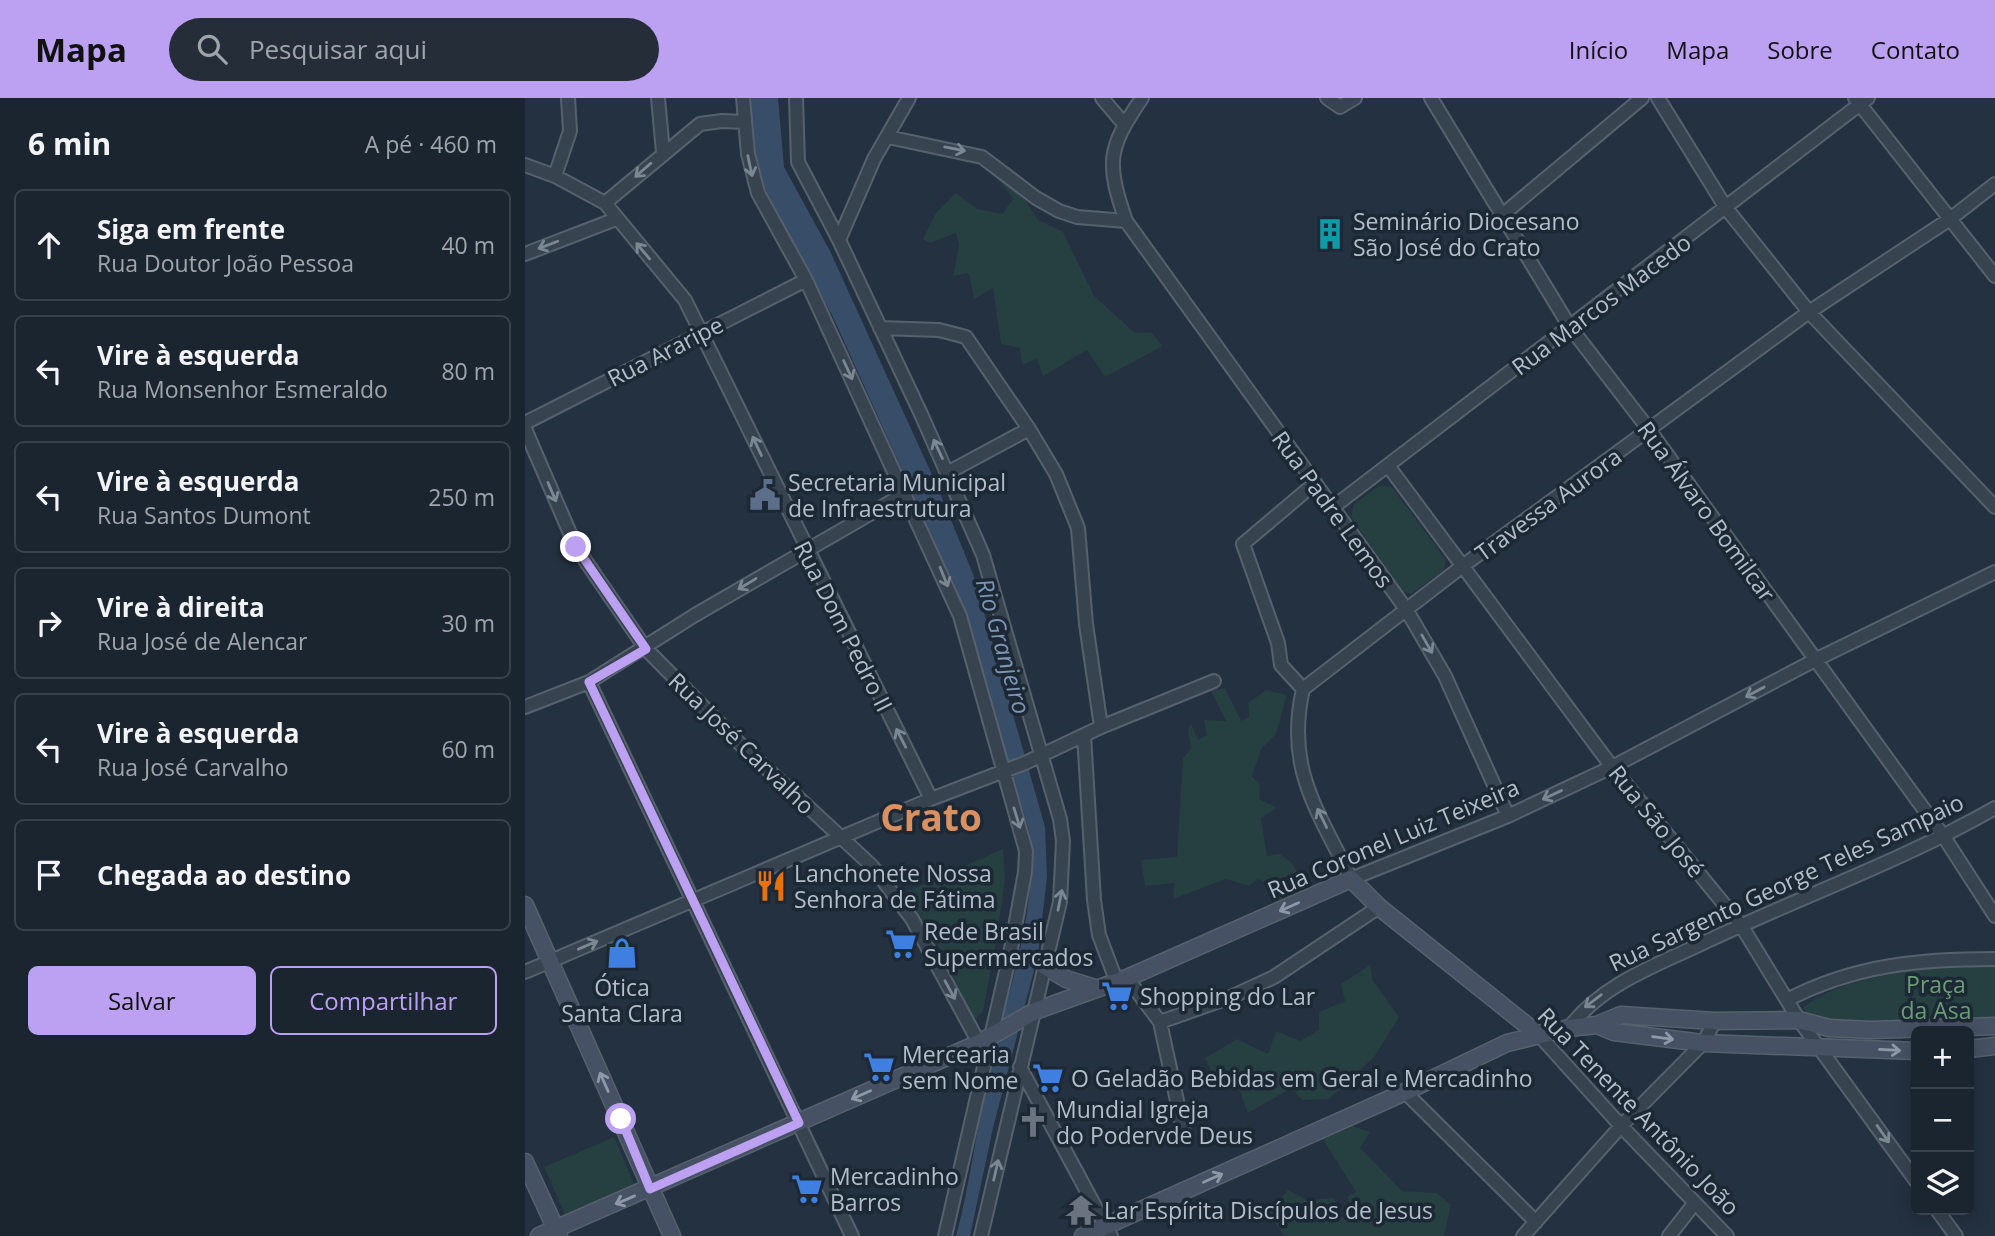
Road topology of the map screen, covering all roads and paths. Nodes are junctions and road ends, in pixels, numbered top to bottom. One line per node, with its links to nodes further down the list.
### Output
1 (568, 98): 19 (street)
2 (658, 98): 17 (street)
3 (744, 98): 14 (street)
4 (796, 98): 27 (street)
5 (909, 98): 16 (street)
6 (1102, 98): 15 (street)
7 (1142, 98): 15 (street)
8 (1327, 98): 13 (street)
9 (1642, 98): 23 (street)
10 (1658, 98): 22 (street)
11 (1435, 100): 23 (street, Rua Álvaro Bomilcar)
12 (1861, 100): 22 (street, Rua Marcos Macedo); 25 (street)
13 (1350, 101)
14 (744, 122): 17 (street); 30 (street, one-way to 30)
15 (1124, 124): 26 (street)
16 (888, 137): 26 (street, one-way to 26); 27 (street)
17 (663, 152): 21 (street, one-way to 21)
18 (525, 164): 19 (street)
19 (555, 176): 21 (street)
20 (1995, 184): 25 (street, Travessa Aurora)
21 (604, 204): 24 (street, Rua Dom Pedro II)
22 (1726, 208): 31 (street); 32 (street, Rua Marcos Macedo)
23 (1500, 217): 32 (street, Rua Álvaro Bomilcar)
24 (616, 219): 28 (street, one-way to 28); 34 (street, Rua Dom Pedro II, one-way to 24)
25 (1950, 219): 29 (street); 31 (street, Travessa Aurora)
26 (1126, 221): 41 (street, Rua Padre Lemos)
27 (839, 240): 33 (street)
28 (525, 254)
29 (1995, 276)
30 (806, 280): 34 (street, Rua Araripe); 42 (street, one-way to 42)
31 (1809, 312): 38 (street, Travessa Aurora); 43 (street)
32 (1570, 327): 38 (street, Rua Álvaro Bomilcar); 39 (street, Rua Marcos Macedo)
33 (880, 328): 37 (street); 40 (street, one-way to 33)
34 (702, 331): 35 (street, Rua Araripe); 45 (street, Rua Dom Pedro II, one-way to 34)
35 (525, 424)
36 (525, 429): 49 (street, Rua José Carvalho, one-way to 49)
37 (1029, 429): 40 (street); 55 (street)
38 (1650, 431): 46 (street, Travessa Aurora); 50 (street, Rua Álvaro Bomilcar)
39 (1389, 467): 44 (street, Rua Marcos Macedo); 46 (street, Rua São José)
40 (949, 472): 57 (street)
41 (1314, 484): 44 (street, Rua Padre Lemos); 53 (street)
42 (906, 493): 45 (street); 59 (street, one-way to 59)
43 (1995, 507)
44 (1332, 508): 48 (street, Rua Padre Lemos)
45 (805, 549): 49 (street, one-way to 49); 60 (street, Rua Dom Pedro II, one-way to 45)
46 (1464, 565): 48 (street, Travessa Aurora); 58 (street, Rua São José)
47 (1995, 572): 50 (street, Rua Coronel Luiz Teixeira)
48 (1406, 609): 53 (street, Travessa Aurora); 62 (street, Rua Padre Lemos, one-way to 62)
49 (646, 649): 52 (street); 64 (street, Rua José Carvalho)
50 (1815, 660): 58 (street, Rua Coronel Luiz Teixeira, one-way to 58); 63 (street, Rua Álvaro Bomilcar)
51 (1214, 681): 55 (street)
52 (589, 682): 54 (street); 66 (street)
53 (1303, 689): 65 (street, Rua Tenente Antônio João, one-way to 53)
54 (525, 707)
55 (1101, 727): 56 (street)
56 (1084, 735): 57 (street); 75 (street)
57 (1042, 755): 59 (street); 73 (street, one-way to 57)
58 (1612, 767): 62 (street, Rua Coronel Luiz Teixeira, one-way to 62); 70 (street, Rua São José)
59 (1003, 772): 60 (street); 86 (street, one-way to 86)
60 (931, 799): 64 (street)
61 (1995, 808): 63 (street, Rua Sargento George Teles Sampaio)
62 (1508, 816): 65 (street, Rua Coronel Luiz Teixeira)
63 (1944, 837): 69 (street, Rua Álvaro Bomilcar); 70 (street, Rua Sargento George Teles Sampaio)
64 (842, 838): 66 (street); 86 (street, Rua José Carvalho, one-way to 86)
65 (1351, 879): 68 (main road, Rua Tenente Antônio João); 75 (main road, Rua Coronel Luiz Teixeira, one-way to 75)
66 (693, 901): 72 (street, one-way to 66); 94 (street)
67 (525, 905): 72 (main road)
68 (1379, 907): 81 (street); 85 (main road, Rua Tenente Antônio João)
69 (1995, 916)
70 (1741, 925): 77 (street, Rua São José); 84 (street, Rua Sargento George Teles Sampaio, one-way to 84)
71 (1995, 958): 77 (street)
72 (550, 961): 74 (street); 99 (main road, one-way to 72)
73 (1045, 966): 76 (main road); 78 (street)
74 (525, 972)
75 (1121, 979): 76 (main road, Rua Coronel Luiz Teixeira); 81 (street)
76 (1095, 989): 78 (main road, Rua Coronel Luiz Teixeira)
77 (1787, 1000): 79 (street, Rua São José)
78 (1035, 1011): 86 (main road, Rua Coronel Luiz Teixeira); 92 (street)
79 (1799, 1020): 80 (main road); 83 (main road); 88 (street, Rua São José)
80 (1715, 1021): 82 (main road); 87 (street)
81 (1160, 1022): 96 (street)
82 (1597, 1025): 84 (main road); 87 (main road, one-way to 87)
83 (1995, 1026)
84 (1569, 1028): 85 (main road)
85 (1539, 1035): 93 (main road); 95 (street, Rua Tenente Antônio João)
86 (985, 1040): 94 (main road, Rua Coronel Luiz Teixeira, one-way to 94); 108 (street)
87 (1703, 1043): 88 (main road); 95 (street)
88 (1817, 1045): 91 (main road, one-way to 91); 98 (street, Rua São José, one-way to 98)
89 (1995, 1046): 90 (main road)
90 (1974, 1048)
91 (1911, 1051)
92 (1020, 1067): 103 (street); 109 (street, one-way to 92)
93 (1405, 1092): 102 (street); 103 (main road, one-way to 93)
94 (799, 1123): 99 (main road, Rua Coronel Luiz Teixeira); 107 (street)
95 (1621, 1126): 100 (street, Rua Tenente Antônio João); 102 (street)
96 (1185, 1138)
97 (525, 1162): 104 (main road)
98 (1911, 1174)
99 (650, 1189): 104 (main road, Rua Coronel Luiz Teixeira, one-way to 104); 106 (main road)
100 (1694, 1204): 112 (street); 113 (street, Rua Tenente Antônio João)
101 (1941, 1215): 114 (street)
102 (1537, 1222): 111 (street)
103 (1109, 1231): 110 (main road)
104 (557, 1232): 105 (main road, Rua Coronel Luiz Teixeira)
105 (539, 1236)
106 (672, 1236)
107 (852, 1236)
108 (945, 1236)
109 (981, 1236)
110 (1083, 1236)
111 (1523, 1236)
112 (1669, 1236)
113 (1727, 1236)
114 (1956, 1236)

